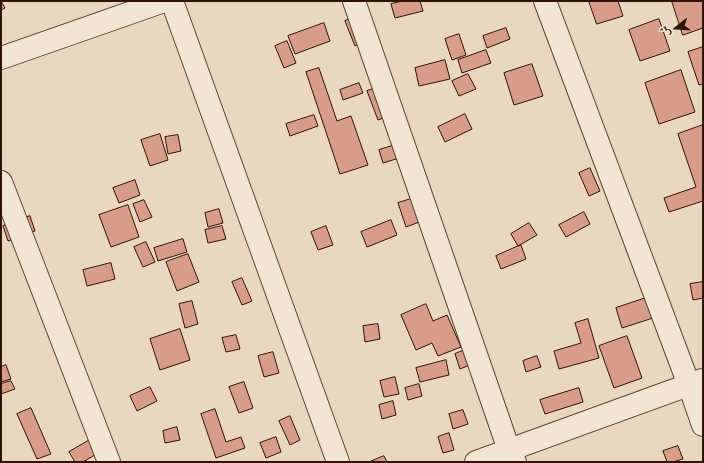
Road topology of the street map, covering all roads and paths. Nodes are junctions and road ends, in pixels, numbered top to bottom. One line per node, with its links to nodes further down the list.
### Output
1 (164, 1): 5 (street)
2 (172, 1): 11 (street)
3 (354, 1): 9 (street)
4 (545, 1): 7 (street)
5 (1, 58)
6 (1, 182): 10 (street)
7 (696, 382): 8 (street); 9 (street)
8 (703, 425)
9 (512, 456): 12 (street)
10 (109, 462)
11 (338, 462)
12 (476, 462)

